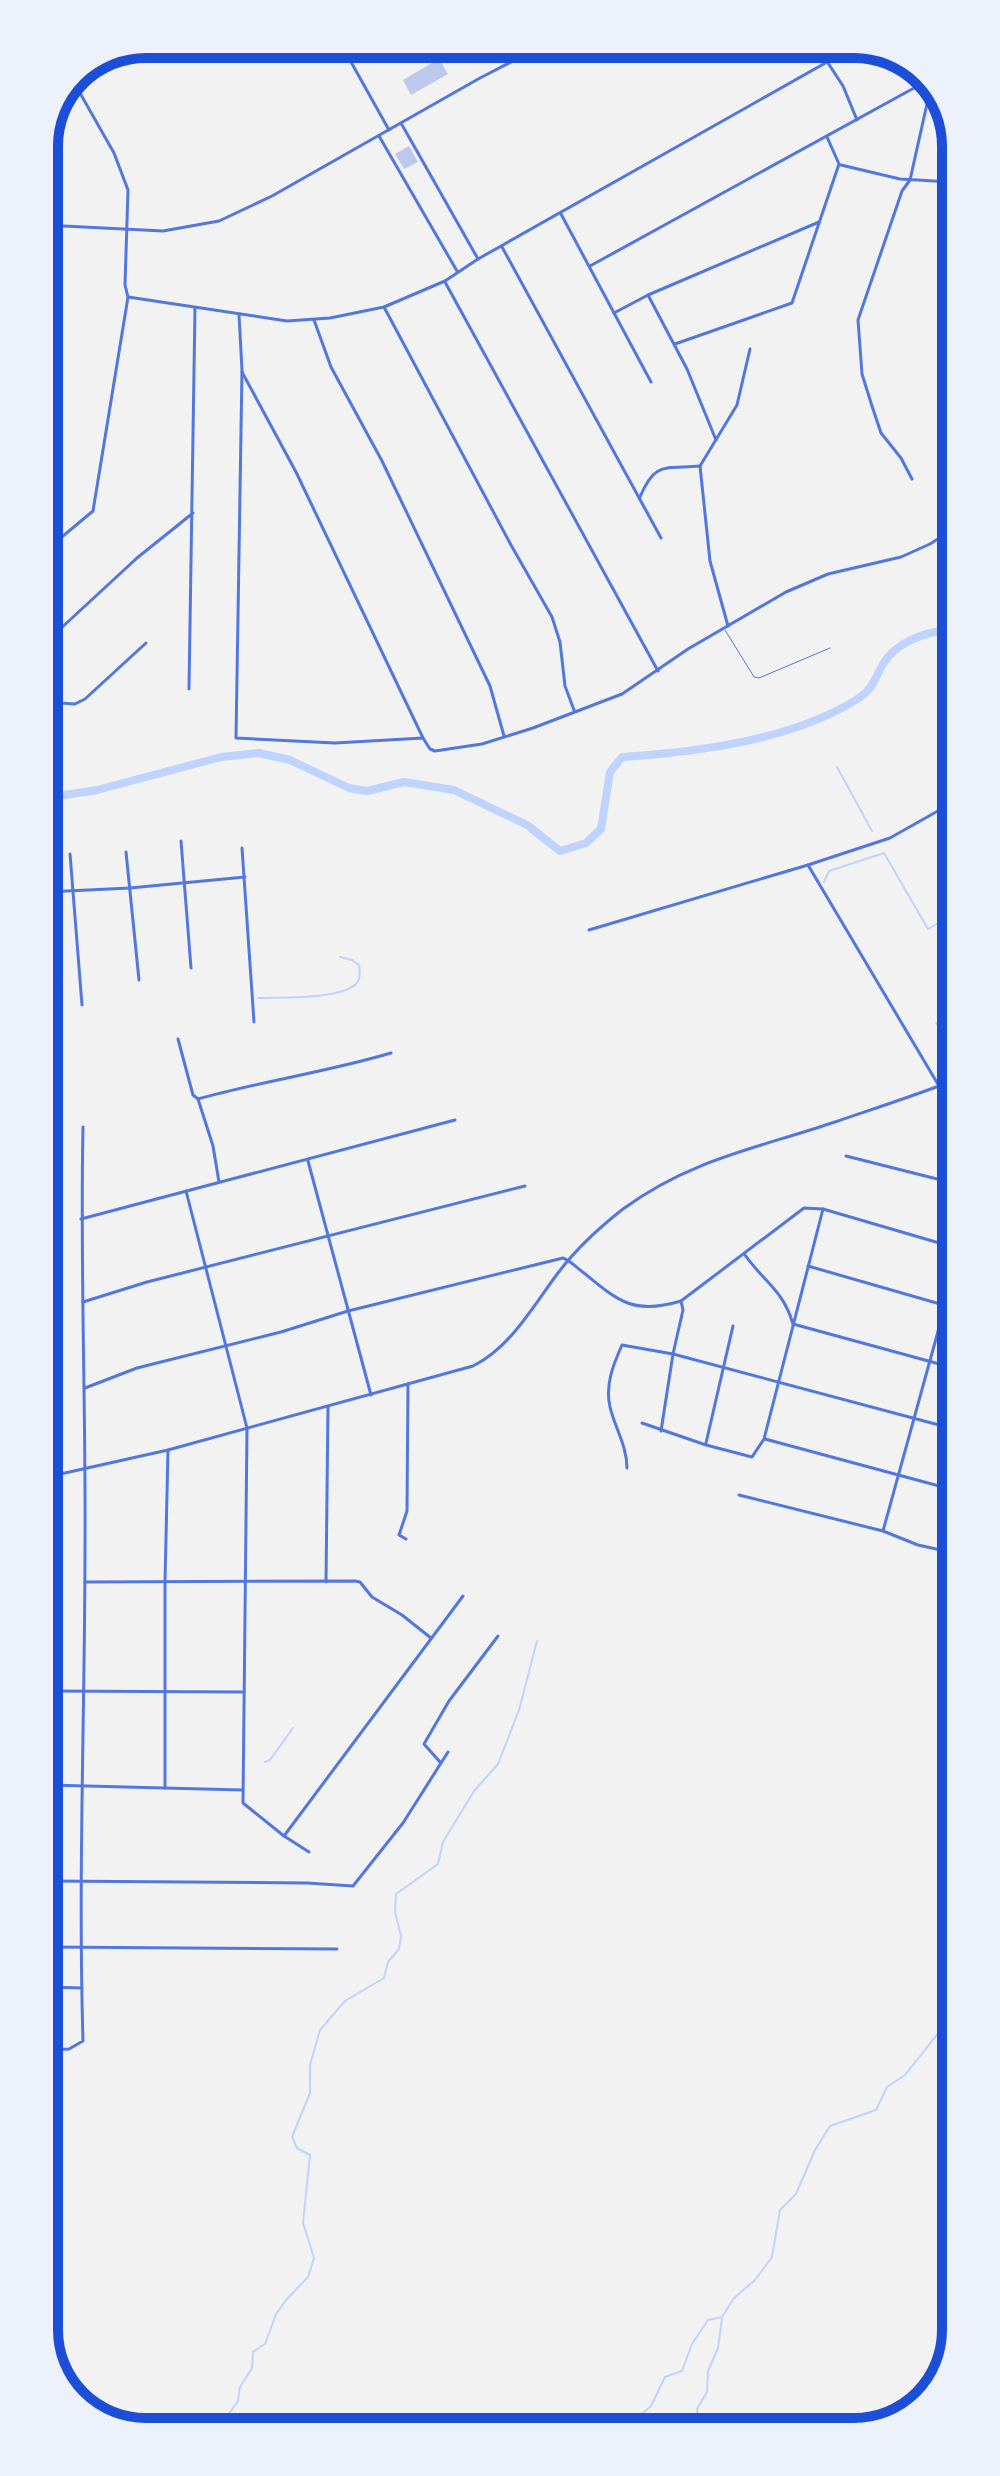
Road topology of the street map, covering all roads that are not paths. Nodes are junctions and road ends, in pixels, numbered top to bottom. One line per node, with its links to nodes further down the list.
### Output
1 (349, 58): 10 (street)
2 (520, 58): 9 (street)
3 (834, 58): 4 (street)
4 (828, 62): 8 (street); 16 (street)
5 (919, 87): 8 (street)
6 (78, 91): 19 (street)
7 (928, 99): 14 (street)
8 (857, 120): 12 (street)
9 (401, 123): 10 (street); 21 (street)
10 (389, 130): 11 (street)
11 (379, 136): 19 (street); 23 (street)
12 (827, 137): 13 (street); 22 (street)
13 (839, 164): 14 (street); 17 (street)
14 (910, 180): 15 (street); 38 (street)
15 (942, 182)
16 (561, 214): 20 (street); 22 (street)
17 (820, 222): 25 (street); 32 (street)
18 (58, 226): 19 (street)
19 (127, 231): 26 (street)
20 (502, 247): 21 (street); 39 (street)
21 (478, 259): 23 (street)
22 (590, 266): 29 (street)
23 (457, 272): 24 (street)
24 (445, 281): 27 (street); 48 (street)
25 (648, 295): 29 (street); 32 (street)
26 (128, 297): 28 (street); 43 (street)
27 (384, 307): 31 (street); 51 (street)
28 (195, 308): 30 (street); 40 (street)
29 (614, 313): 35 (street)
30 (239, 315): 31 (street); 34 (street)
31 (314, 320): 52 (street)
32 (675, 344): 36 (street)
33 (750, 349): 36 (street)
34 (242, 370): 53 (street); 53 (street)
35 (651, 382)
36 (716, 440): 37 (street)
37 (700, 466): 39 (street); 44 (street)
38 (912, 479)
39 (640, 497): 42 (street)
40 (193, 513): 45 (street); 49 (street)
41 (942, 536): 44 (street)
42 (661, 538)
43 (58, 540)
44 (726, 627): 47 (lane); 48 (street)
45 (58, 631)
46 (146, 643): 50 (street)
47 (830, 648)
48 (658, 671): 51 (street)
49 (189, 689)
50 (58, 703)
51 (575, 711): 52 (street)
52 (504, 736): 53 (street)
53 (423, 738)
54 (942, 809): 59 (street)
55 (181, 841): 61 (street)
56 (242, 848): 60 (street)
57 (126, 852): 62 (street)
58 (70, 854): 63 (street)
59 (808, 865): 65 (street); 72 (street)
60 (245, 877): 61 (street); 69 (street)
61 (185, 884): 62 (street); 66 (street)
62 (130, 888): 63 (street); 67 (street)
63 (74, 891): 64 (street); 68 (street)
64 (58, 892)
65 (589, 930)
66 (191, 968)
67 (139, 980)
68 (82, 1005)
69 (254, 1022)
70 (178, 1039): 74 (street)
71 (391, 1053): 74 (street)
72 (939, 1086): 73 (street); 88 (street)
73 (942, 1092)
74 (198, 1099): 80 (street)
75 (455, 1120): 78 (street)
76 (83, 1127): 84 (street)
77 (846, 1156): 79 (street)
78 (308, 1161): 80 (street); 85 (street)
79 (942, 1180)
80 (219, 1182): 82 (street)
81 (525, 1186): 85 (street)
82 (186, 1191): 84 (street); 90 (street)
83 (823, 1209): 86 (street); 87 (street); 89 (street)
84 (81, 1219): 92 (street)
85 (330, 1237): 90 (street); 94 (street)
86 (942, 1244)
87 (745, 1255): 91 (street); 96 (street)
88 (569, 1260): 91 (street); 94 (street); 104 (street)
89 (808, 1266): 93 (street); 96 (street)
90 (205, 1270): 92 (street); 98 (street)
91 (681, 1301): 99 (street)
92 (83, 1302): 105 (street)
93 (942, 1305)
94 (348, 1311): 98 (street); 106 (street)
95 (942, 1321): 100 (street)
96 (793, 1324): 100 (street); 103 (street)
97 (733, 1326): 102 (street)
98 (225, 1346): 105 (street); 111 (street)
99 (673, 1354): 102 (street); 112 (street); 117 (street)
100 (931, 1362): 101 (street); 108 (street)
101 (942, 1365)
102 (724, 1369): 103 (street); 114 (street)
103 (778, 1383): 108 (street); 113 (street)
104 (408, 1384): 106 (street); 123 (street)
105 (83, 1388): 116 (street)
106 (371, 1395): 107 (street)
107 (328, 1407): 111 (street); 128 (street)
108 (914, 1418): 110 (street); 119 (street)
109 (642, 1423): 112 (street)
110 (942, 1426)
111 (247, 1428): 115 (street); 127 (street)
112 (661, 1431): 114 (street)
113 (764, 1439): 114 (street); 119 (street)
114 (706, 1445)
115 (168, 1450): 116 (street); 126 (street)
116 (86, 1468): 118 (street); 125 (street)
117 (627, 1468)
118 (58, 1474)
119 (900, 1476): 120 (street); 122 (street)
120 (942, 1487)
121 (739, 1495): 122 (street)
122 (883, 1531): 124 (street)
123 (406, 1539)
124 (942, 1550)
125 (85, 1582): 126 (street); 133 (street)
126 (165, 1582): 127 (street); 135 (street)
127 (246, 1582): 128 (street); 134 (street)
128 (326, 1582): 131 (street)
129 (463, 1596): 131 (street)
130 (498, 1636): 137 (street)
131 (431, 1638): 142 (street)
132 (58, 1691): 133 (street)
133 (83, 1691): 135 (street); 139 (street)
134 (244, 1692): 135 (street); 141 (street)
135 (165, 1693): 140 (street)
136 (448, 1752): 137 (street)
137 (441, 1762): 145 (street)
138 (58, 1786): 139 (street)
139 (83, 1788): 140 (street); 145 (street)
140 (165, 1788): 141 (street)
141 (242, 1790): 142 (street)
142 (284, 1836): 143 (street)
143 (309, 1852)
144 (58, 1882): 145 (street)
145 (83, 1883): 147 (street)
146 (58, 1947): 147 (street)
147 (82, 1947): 148 (street); 150 (street)
148 (337, 1949)
149 (58, 1987): 150 (street)
150 (82, 1988): 151 (street)
151 (58, 2050)

